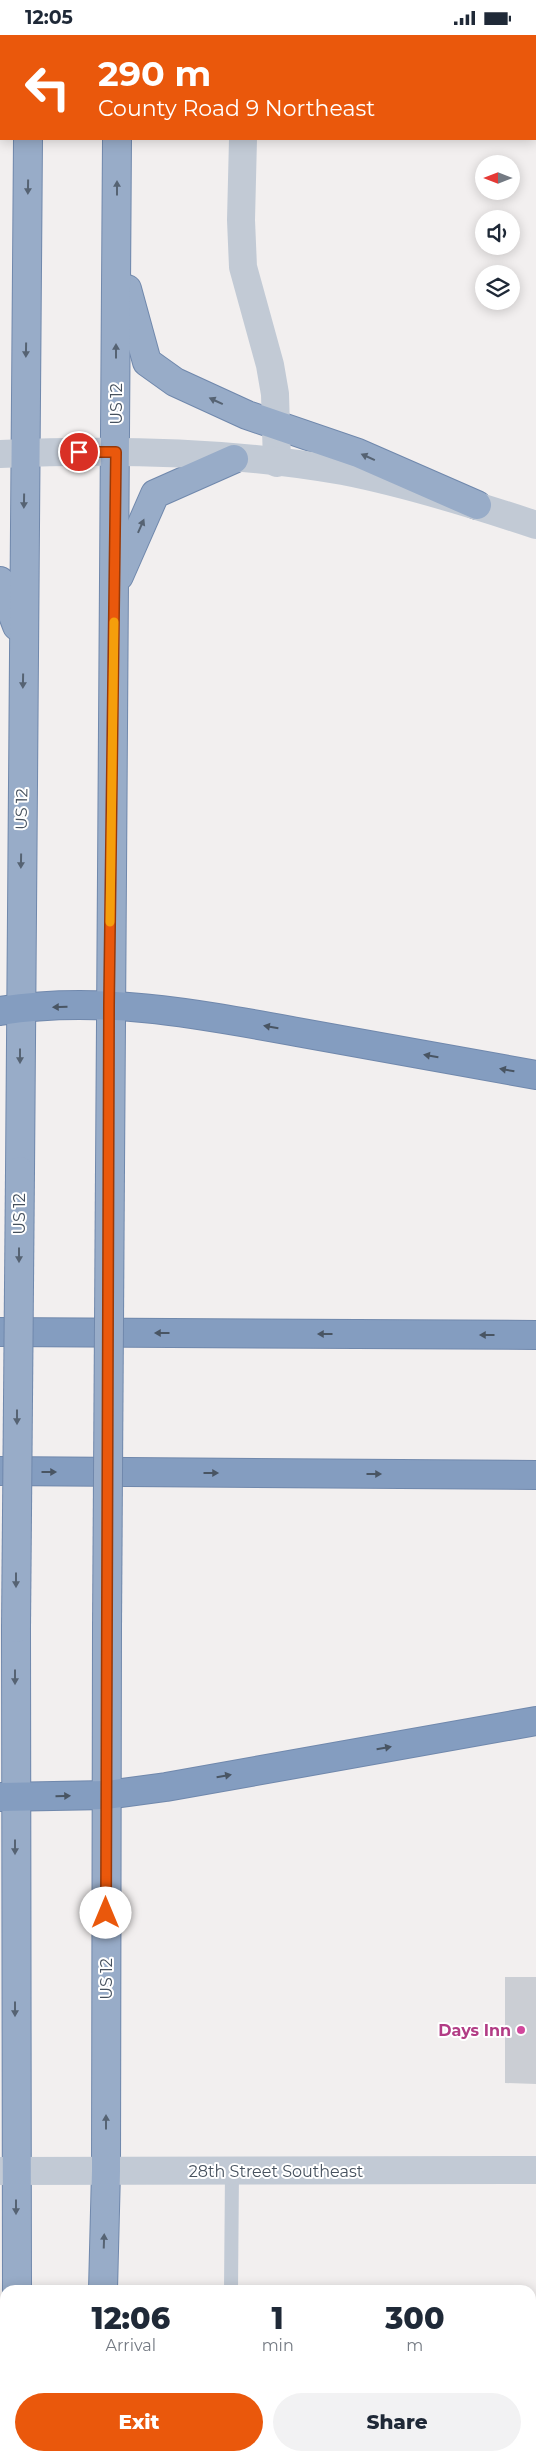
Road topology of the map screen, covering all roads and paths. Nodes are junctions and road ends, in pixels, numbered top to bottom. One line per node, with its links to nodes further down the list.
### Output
1 (28, 140): 7 (highway, US 12 / US 12, one-way to 7)
2 (117, 140): 4 (highway, US 12 / US 12, one-way to 2)
3 (243, 140): 5 (street)
4 (116, 242): 5 (highway, one-way to 4); 6 (highway, US 12 / US 12, one-way to 4)
5 (276, 425): 9 (street); 10 (highway, one-way to 5)
6 (116, 452): 7 (street); 8 (street); 13 (highway, US 12 / US 12)
7 (12, 453): 14 (highway, US 12 / US 12, one-way to 14)
8 (234, 459): 9 (street); 13 (highway, one-way to 8)
9 (277, 463): 10 (street)
10 (476, 505): 11 (street)
11 (536, 525)
12 (0, 581): 14 (highway)
13 (114, 586): 15 (highway, US 12 / US 12)
14 (23, 646): 16 (highway, US 12 / US 12, one-way to 16)
15 (109, 1005): 16 (highway, one-way to 16); 17 (highway, one-way to 15); 23 (highway, US 12 / US 12, bridge)
16 (10, 1009): 24 (highway, US 12 / US 12, one-way to 24, bridge)
17 (536, 1075)
18 (0, 1331): 19 (highway, one-way to 18)
19 (536, 1335)
20 (0, 1471): 21 (highway, one-way to 21)
21 (536, 1475)
22 (536, 1721): 23 (highway, one-way to 22)
23 (107, 1795): 24 (highway, one-way to 23); 27 (highway, US 12 / US 12, one-way to 23)
24 (7, 1797): 26 (highway, US 12 / US 12, one-way to 26)
25 (536, 2170): 28 (street, 28th Street Southeast)
26 (8, 2171): 27 (street, 28th Street Southeast); 29 (highway, US 12 / US 12, one-way to 29)
27 (106, 2171): 28 (street, 28th Street Southeast); 30 (highway, US 12 / US 12, one-way to 27)
28 (232, 2171): 31 (lane)
29 (17, 2285)
30 (102, 2285)
31 (231, 2285)

